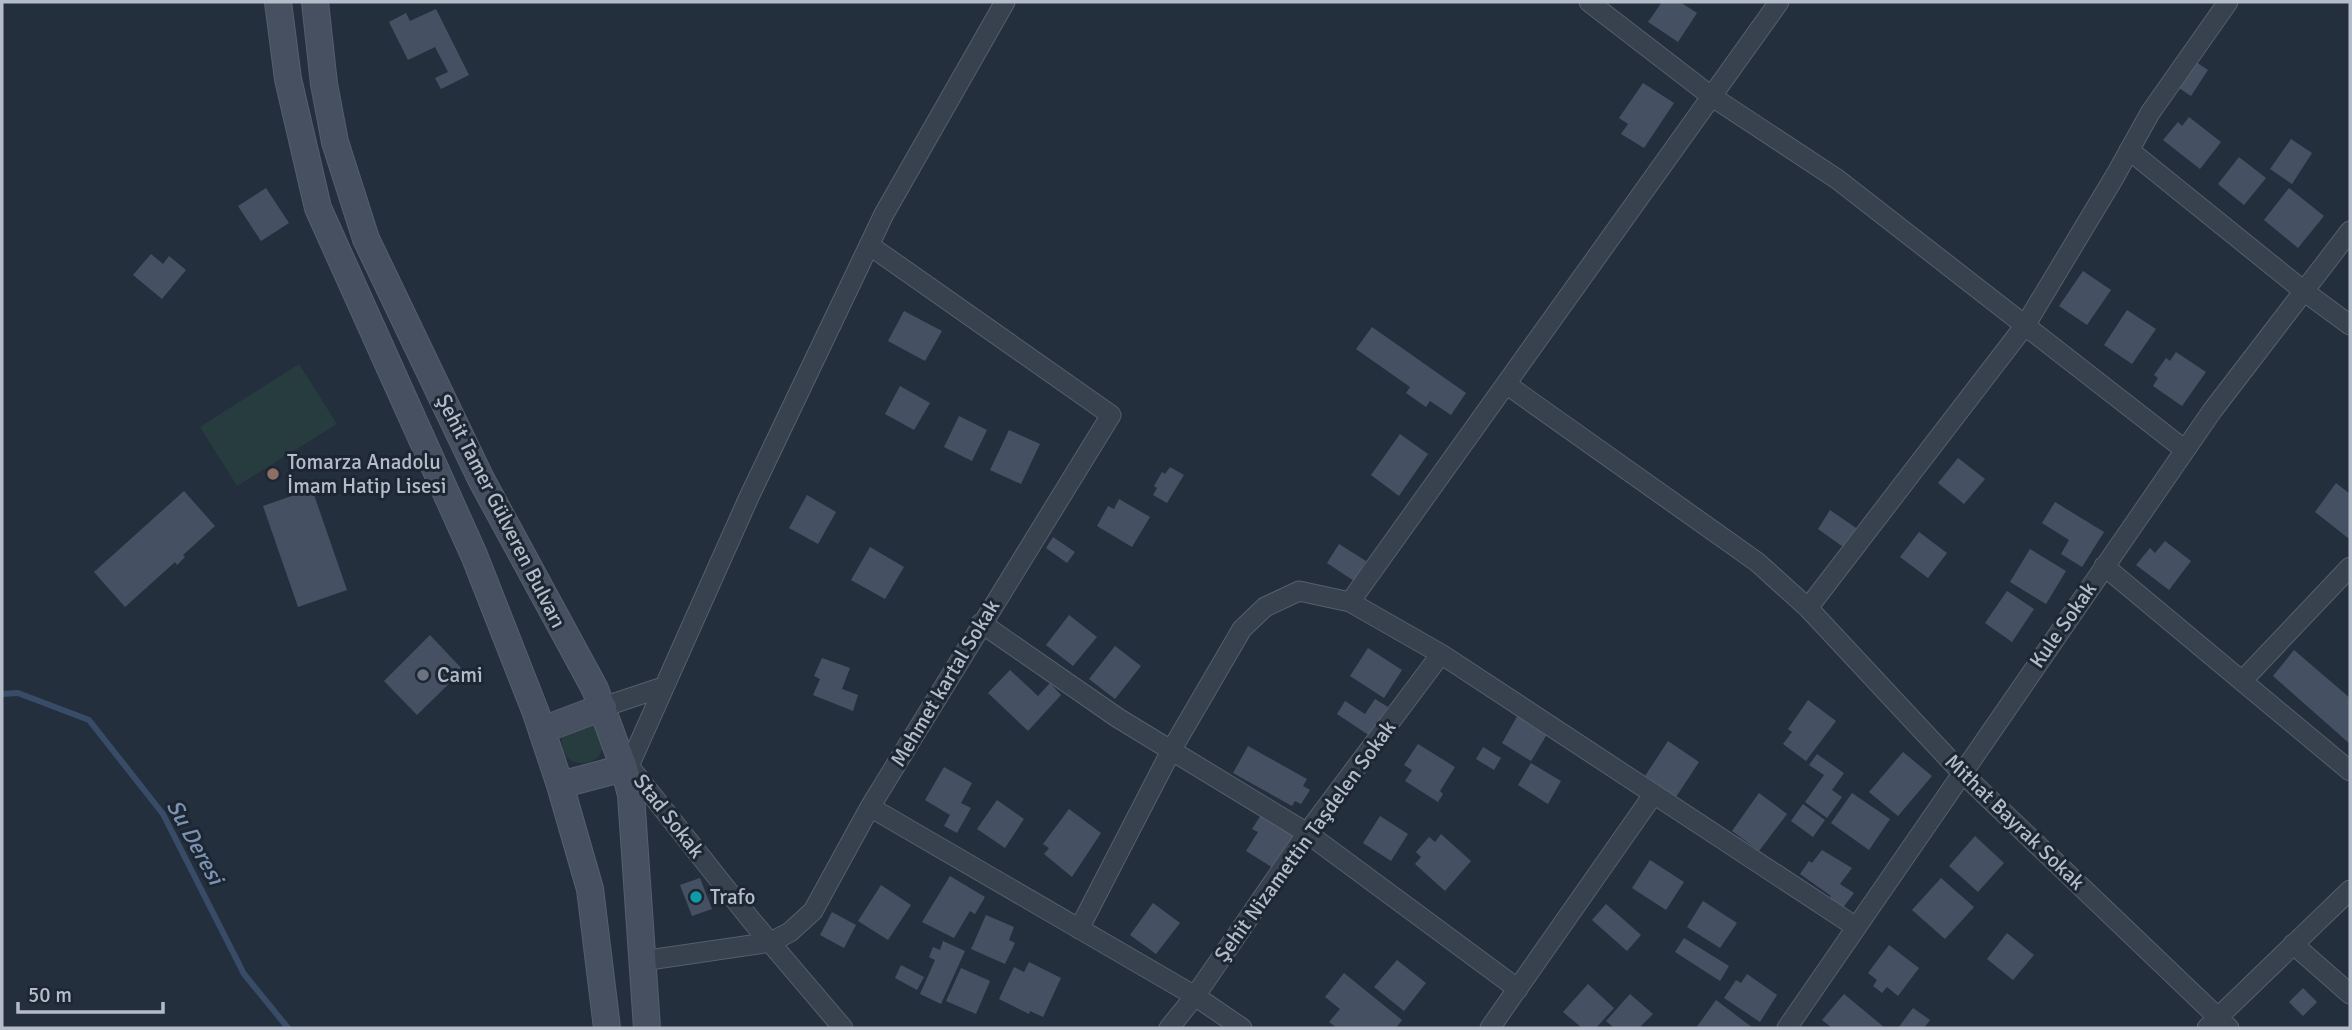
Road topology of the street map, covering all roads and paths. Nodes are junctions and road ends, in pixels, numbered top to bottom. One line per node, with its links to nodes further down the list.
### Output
1 (278, 2): 25 (main road, Şehit Tamer Gülveren Bulvarı)
2 (315, 2): 24 (main road, Şehit Tamer Gülveren Bulvarı)
3 (1005, 2): 10 (street)
4 (1589, 2): 7 (street)
5 (1779, 2): 7 (street)
6 (2228, 2): 8 (street)
7 (1711, 96): 12 (street); 14 (street)
8 (2129, 150): 11 (street); 12 (street)
9 (2350, 231): 11 (street, Kule Sokak)
10 (869, 245): 20 (street, Mehmet kartal Sokak); 23 (street)
11 (2305, 292): 13 (street); 15 (street, Kule Sokak)
12 (2026, 324): 15 (street); 19 (street)
13 (2350, 325)
14 (1506, 384): 18 (street); 19 (street, Mithat Bayrak Sokak)
15 (2185, 450): 16 (street, Kule Sokak)
16 (2104, 566): 22 (street); 29 (street, Kule Sokak)
17 (2350, 567): 22 (street)
18 (1350, 602): 21 (street); 26 (street)
19 (1808, 608): 29 (street, Mithat Bayrak Sokak)
20 (981, 623): 26 (street); 32 (street, Mehmet kartal Sokak)
21 (1441, 654): 31 (street); 33 (street, Şehit Nizamettin Taşdelen Sokak)
22 (2242, 681): 28 (street)
23 (663, 687): 24 (street); 27 (street)
24 (603, 707): 25 (main road); 27 (main road, Şehit Tamer Gülveren Bulvarı)
25 (542, 730): 30 (main road, Şehit Tamer Gülveren Bulvarı)
26 (1172, 749): 33 (street); 36 (street)
27 (627, 767): 30 (main road); 37 (street, Stad Sokak); 39 (main road, Şehit Tamer Gülveren Bulvarı)
28 (2350, 771)
29 (1961, 772): 35 (street, Kule Sokak); 43 (street, Mithat Bayrak Sokak)
30 (560, 785): 45 (main road, Şehit Tamer Gülveren Bulvarı)
31 (1653, 795): 35 (street); 40 (street)
32 (870, 807): 36 (street); 37 (street, Mehmet kartal Sokak)
33 (1307, 833): 40 (street); 42 (street, Şehit Nizamettin Taşdelen Sokak)
34 (2350, 890): 38 (street)
35 (1856, 927): 44 (street, Kule Sokak)
36 (1079, 929): 42 (street)
37 (771, 942): 39 (street); 47 (street, Stad Sokak)
38 (2293, 944): 41 (street); 43 (street)
39 (642, 961): 46 (main road, Şehit Tamer Gülveren Bulvarı)
40 (1518, 989): 50 (street)
41 (2350, 995)
42 (1195, 996): 48 (street, Şehit Nizamettin Taşdelen Sokak); 49 (street)
43 (2219, 1024)
44 (1797, 1025)
45 (607, 1028)
46 (647, 1028)
47 (843, 1028)
48 (1169, 1028)
49 (1242, 1028)
50 (1490, 1028)

